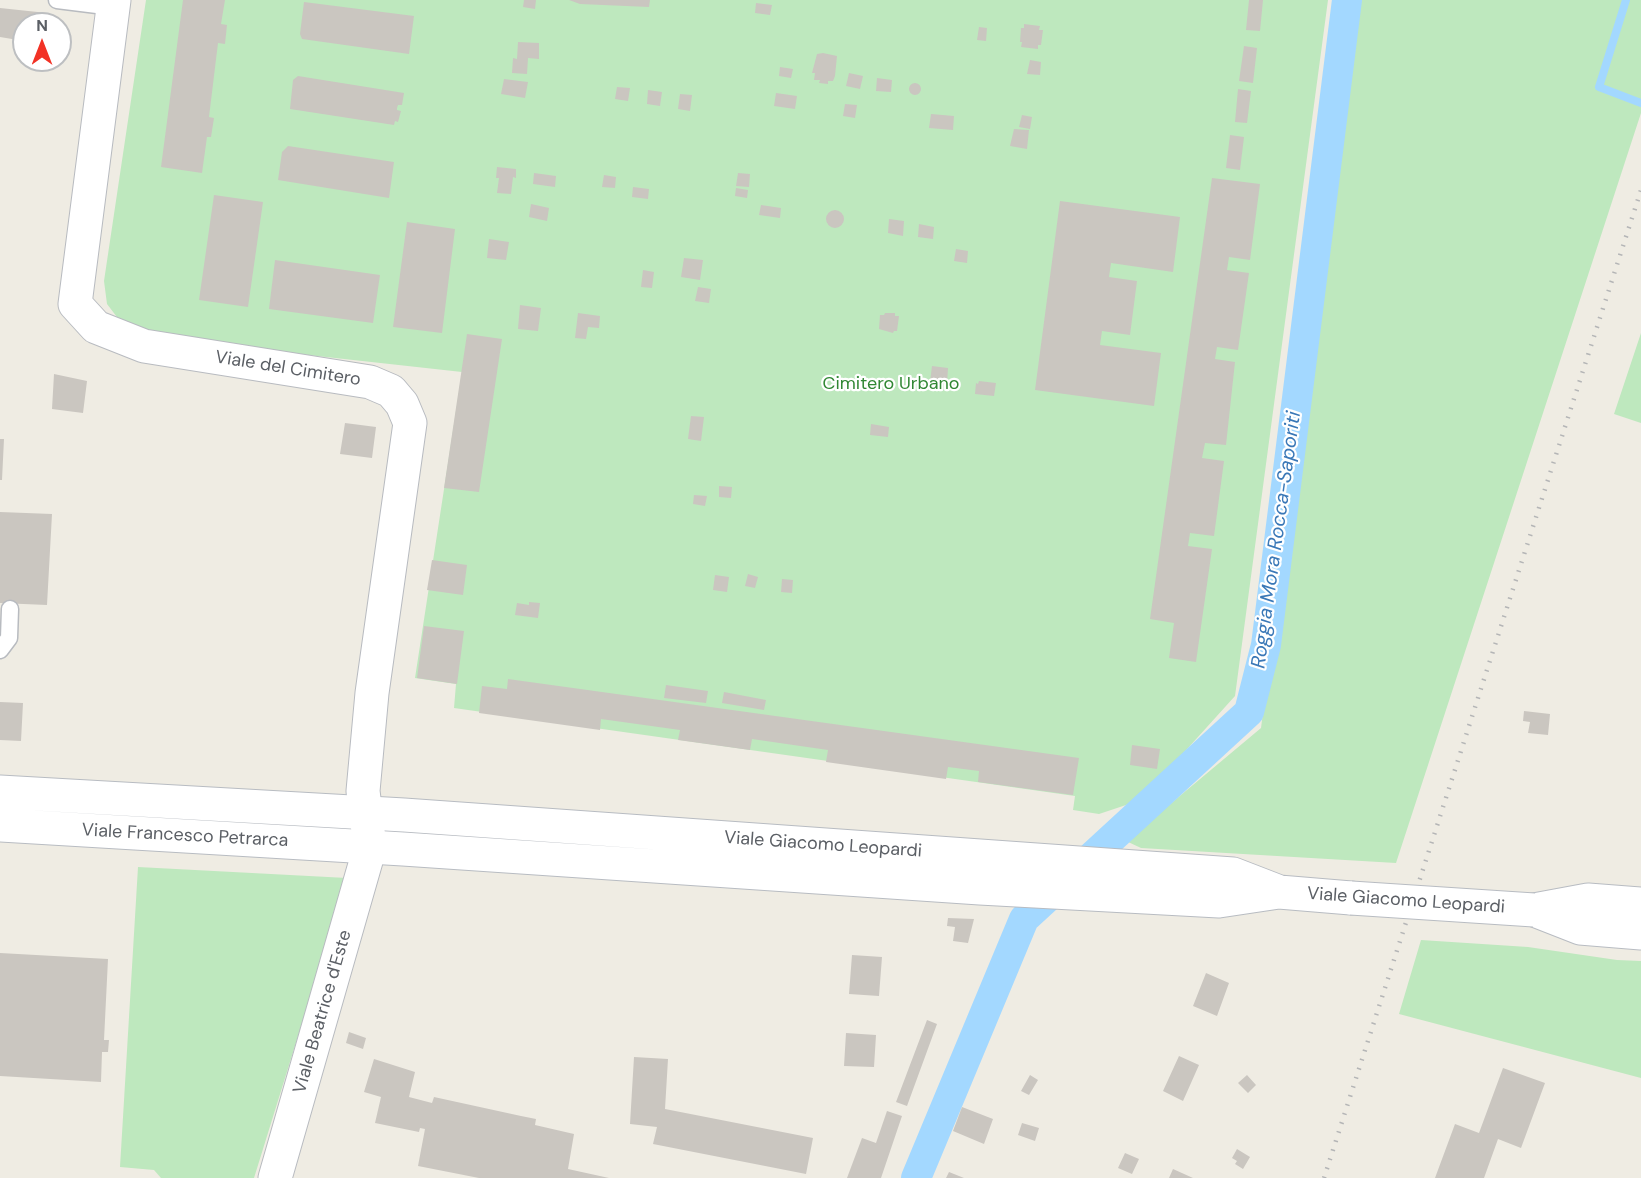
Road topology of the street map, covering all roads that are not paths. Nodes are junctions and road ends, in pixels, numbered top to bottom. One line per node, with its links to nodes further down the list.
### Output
1 (57, 0): 2 (lane)
2 (113, 4): 6 (main road, Viale del Cimitero)
3 (10, 609): 4 (lane)
4 (0, 650)
5 (0, 792): 6 (main road, Viale Francesco Petrarca)
6 (365, 812): 8 (main road, Viale del Cimitero); 9 (main road, Viale Giacomo Leopardi)
7 (0, 825): 8 (main road, Viale Francesco Petrarca)
8 (370, 847): 9 (main road, Viale Giacomo Leopardi); 13 (main road, Viale Beatrice d'Este)
9 (1279, 892): 11 (main road, Viale Giacomo Leopardi, bridge)
10 (1641, 904): 11 (main road, Viale Giacomo Leopardi)
11 (1534, 910): 12 (main road, Viale Giacomo Leopardi)
12 (1641, 933)
13 (275, 1178)

